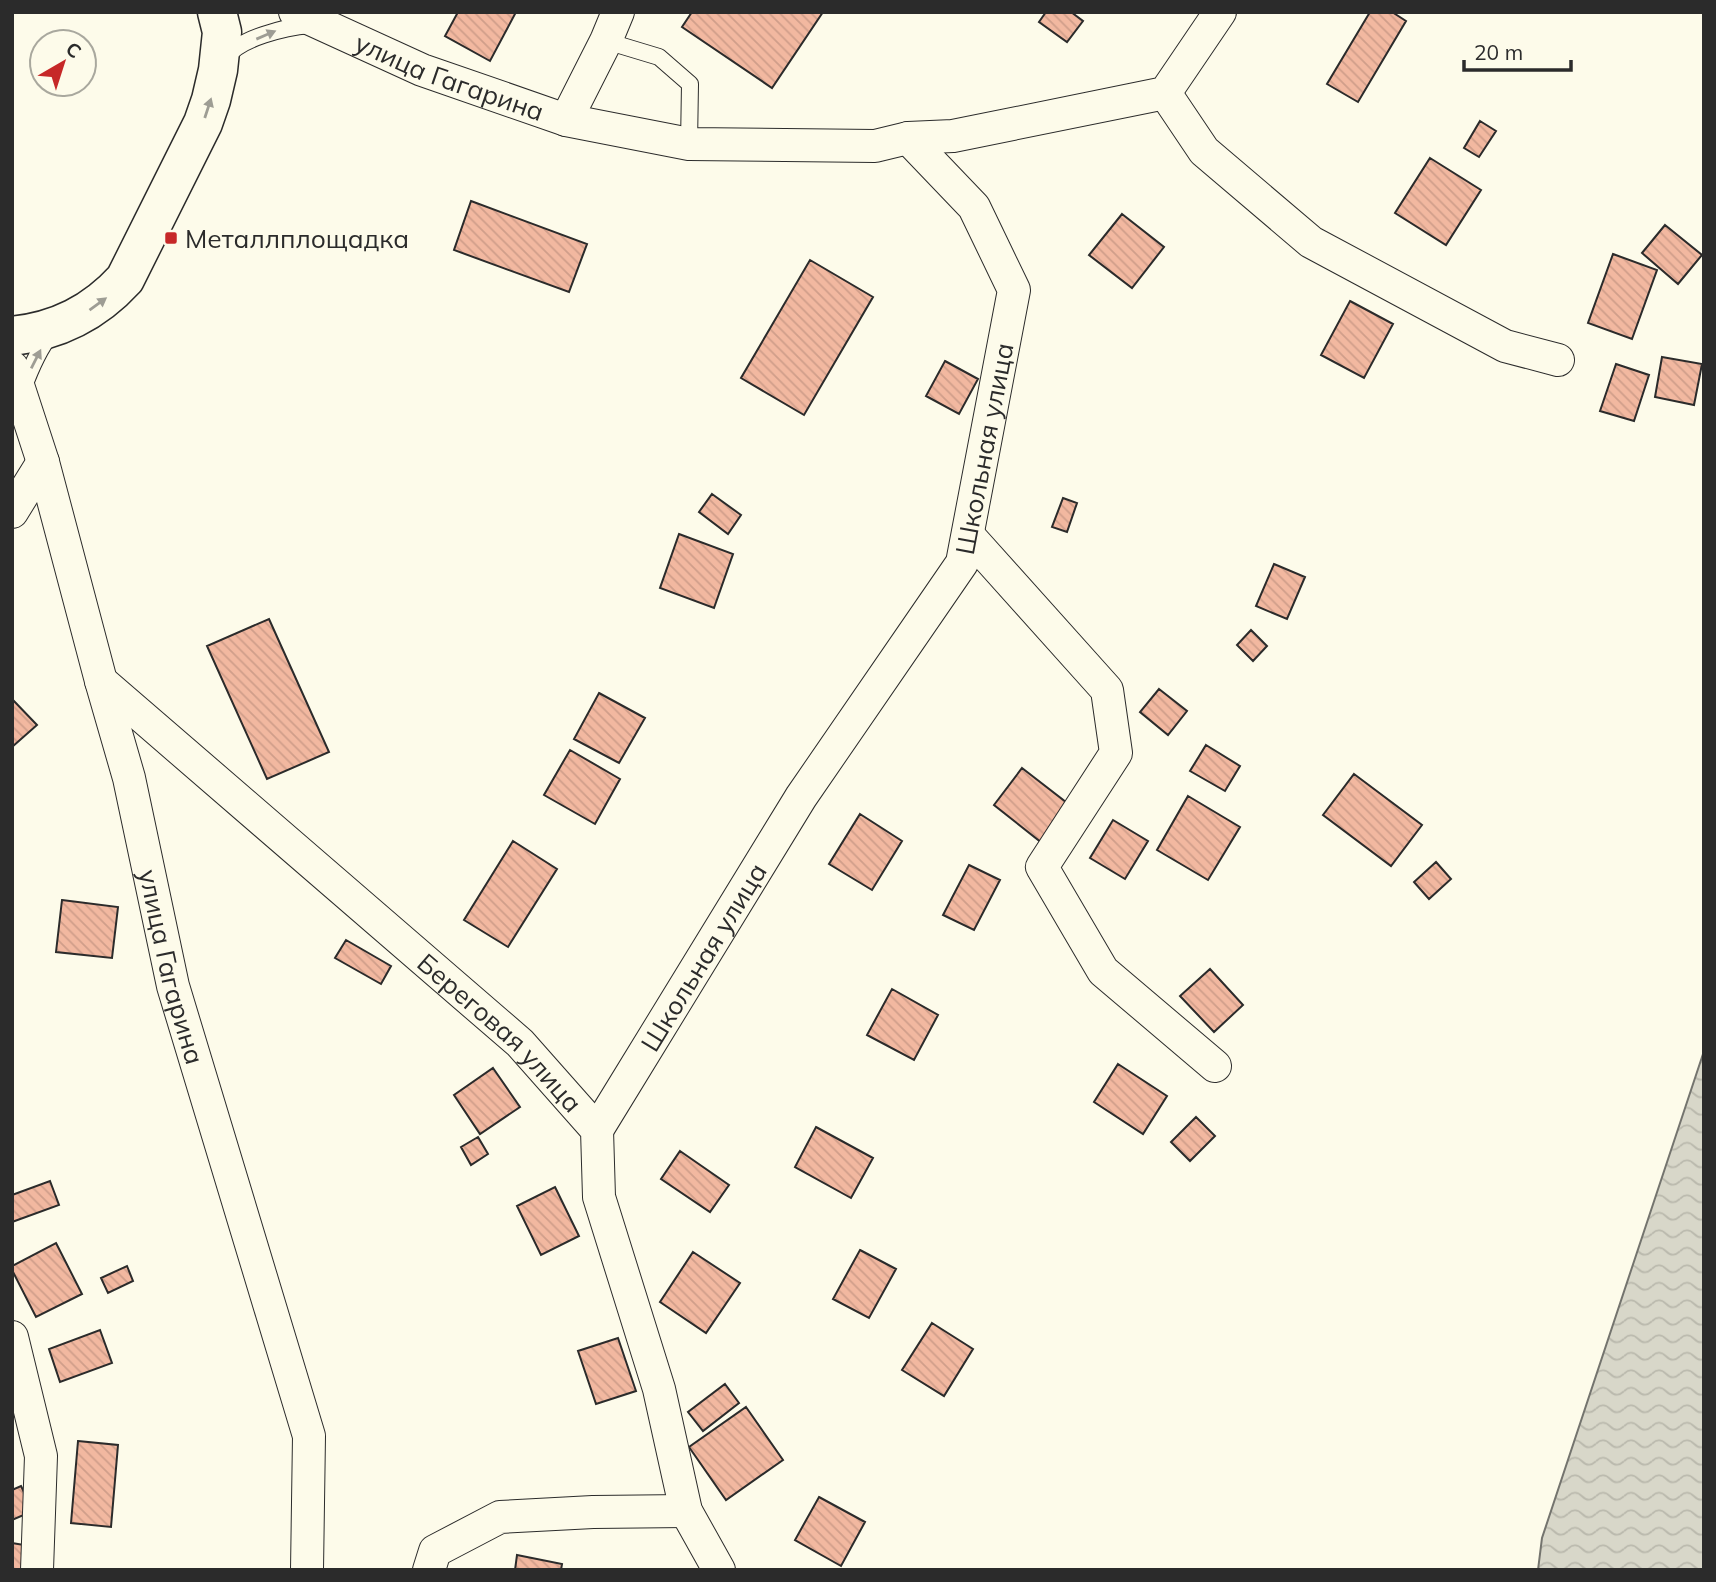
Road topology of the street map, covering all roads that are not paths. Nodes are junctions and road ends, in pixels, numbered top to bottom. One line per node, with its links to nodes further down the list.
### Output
1 (217, 12): 7 (street)
2 (295, 12): 5 (street, улица Гагарина)
3 (618, 12): 6 (street)
4 (1220, 12): 8 (street)
5 (324, 26): 7 (lane, one-way to 5); 9 (street, улица Гагарина)
6 (606, 41): 9 (street); 11 (lane)
7 (218, 69): 12 (street, one-way to 7)
8 (1165, 93): 10 (street); 14 (street)
9 (566, 120): 11 (street, улица Гагарина)
10 (908, 138): 11 (street, улица Гагарина); 18 (street, Школьная улица)
11 (689, 144)
12 (57, 327): 13 (street); 15 (lane, one-way to 12)
13 (12, 336)
14 (1558, 360)
15 (17, 381): 16 (street, улица Гагарина)
16 (43, 462): 17 (street); 19 (street, улица Гагарина)
17 (12, 512)
18 (968, 535): 20 (street); 21 (street, Школьная улица)
19 (101, 681): 21 (street, Береговая улица); 25 (street, улица Гагарина)
20 (1215, 1066)
21 (597, 1130): 23 (street, Береговая улица)
22 (12, 1337): 24 (street)
23 (686, 1511): 26 (street); 27 (street, Береговая улица)
24 (37, 1570)
25 (307, 1570)
26 (429, 1570)
27 (719, 1570)

